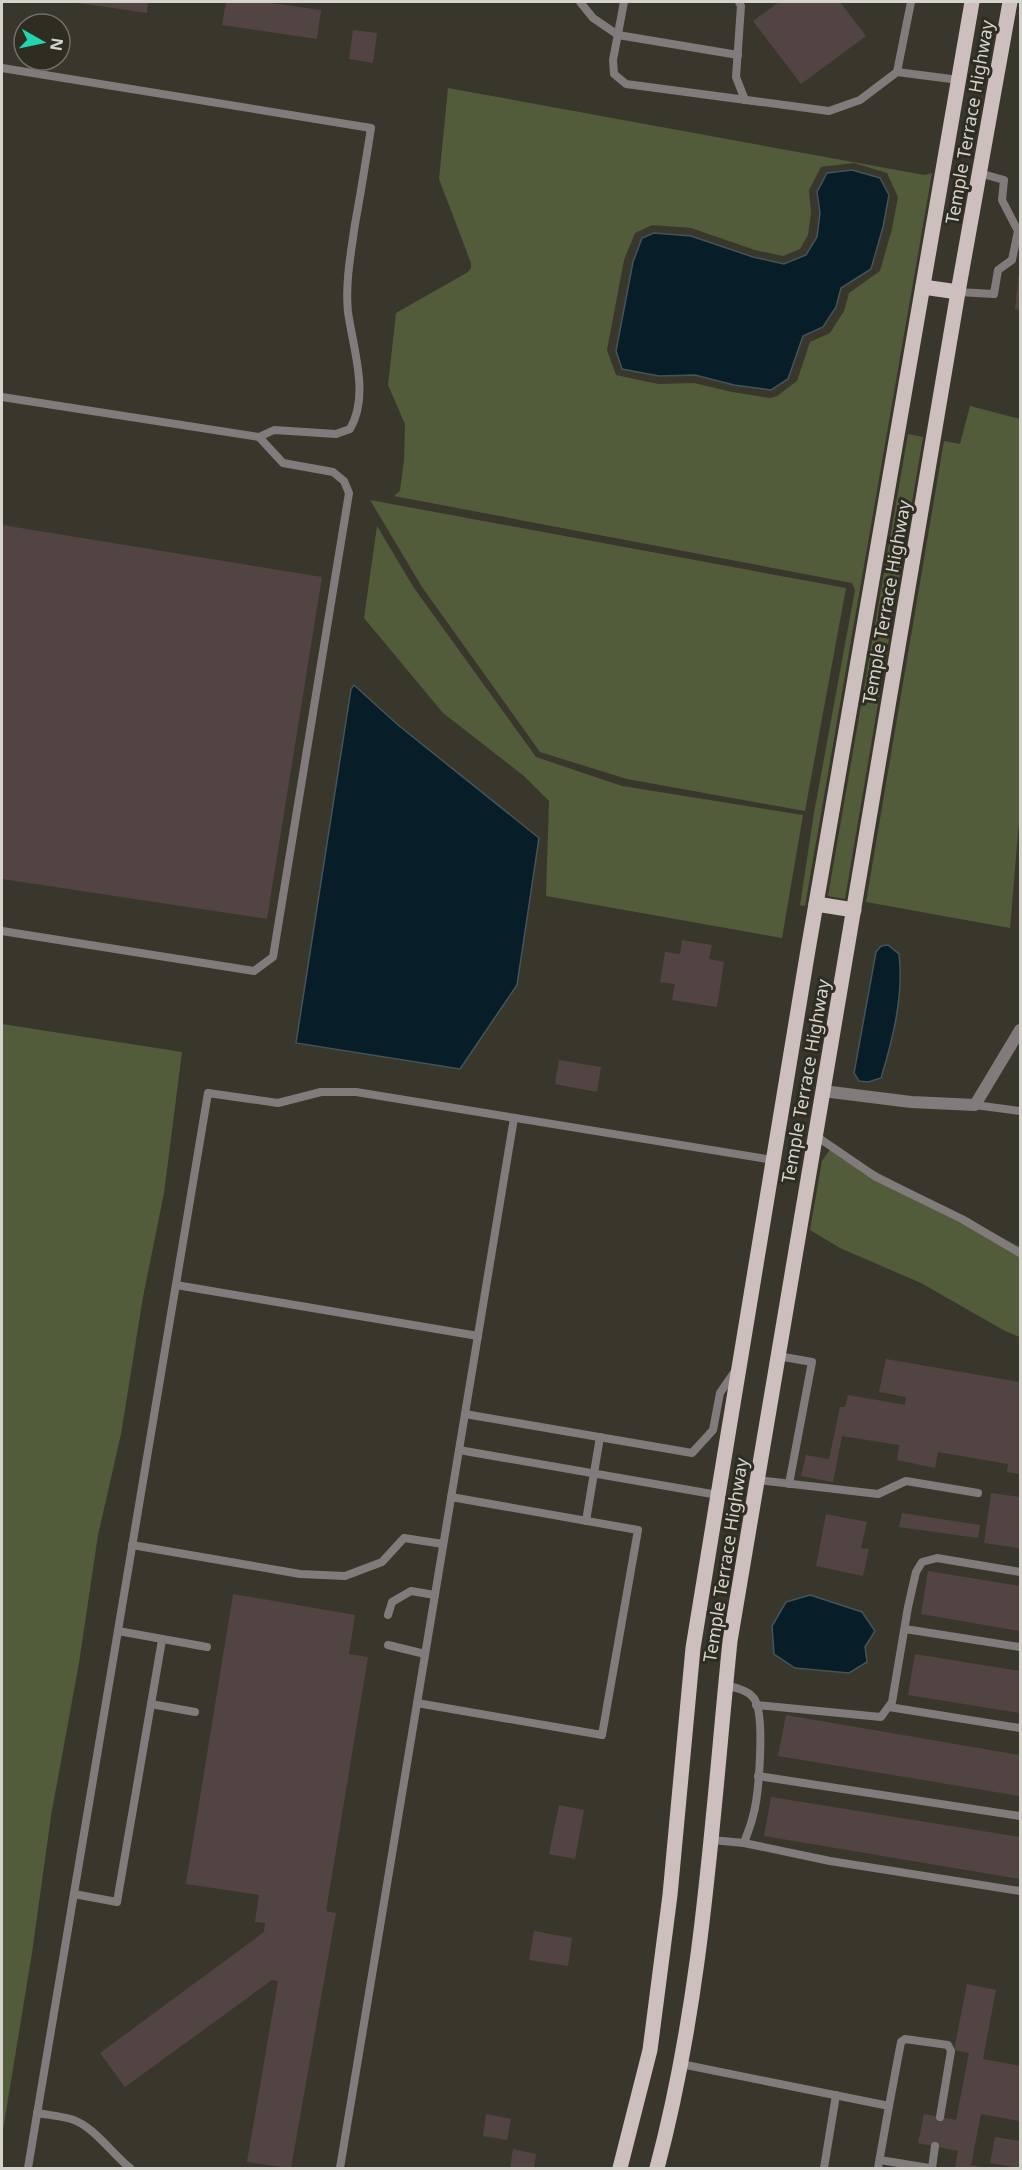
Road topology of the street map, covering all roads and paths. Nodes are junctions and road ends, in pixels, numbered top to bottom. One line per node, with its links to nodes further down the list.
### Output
1 (580, 2): 7 (lane)
2 (624, 2): 7 (lane)
3 (739, 2): 8 (lane)
4 (911, 2): 10 (lane)
5 (972, 2): 11 (main road, Temple Terrace Highway)
6 (1010, 2): 13 (main road, Temple Terrace Highway)
7 (618, 35): 8 (lane); 12 (lane)
8 (738, 55): 12 (lane)
9 (2, 68): 17 (lane)
10 (897, 72): 11 (lane); 12 (lane)
11 (958, 80): 14 (main road, Temple Terrace Highway)
12 (745, 100)
13 (979, 173): 15 (main road, Temple Terrace Highway); 15 (lane)
14 (923, 287): 15 (main road); 18 (main road, Temple Terrace Highway)
15 (958, 291): 19 (main road, Temple Terrace Highway)
16 (2, 397): 17 (lane)
17 (259, 437): 20 (lane)
18 (816, 904): 19 (main road); 27 (main road, Temple Terrace Highway)
19 (854, 910): 22 (main road, Temple Terrace Highway)
20 (2, 931)
21 (1020, 1030): 23 (street)
22 (823, 1091): 23 (street); 26 (main road, Temple Terrace Highway)
23 (975, 1106): 24 (lane)
24 (1020, 1111)
25 (514, 1118): 27 (lane); 29 (lane); 30 (lane)
26 (816, 1136): 28 (lane); 31 (main road, Temple Terrace Highway)
27 (773, 1160): 32 (main road, Temple Terrace Highway)
28 (1020, 1252)
29 (176, 1285): 30 (lane); 44 (lane)
30 (478, 1336): 33 (lane)
31 (778, 1356): 37 (main road, Temple Terrace Highway); 38 (lane)
32 (739, 1365): 34 (lane); 40 (main road, Temple Terrace Highway)
33 (465, 1414): 34 (lane); 35 (lane)
34 (600, 1437): 36 (lane)
35 (459, 1449): 36 (lane); 41 (lane)
36 (593, 1473): 40 (lane); 42 (lane)
37 (757, 1480): 38 (lane); 55 (main road, Temple Terrace Highway)
38 (789, 1484): 39 (lane)
39 (978, 1492)
40 (718, 1494): 78 (main road, Temple Terrace Highway)
41 (451, 1497): 42 (lane); 43 (lane)
42 (586, 1521): 56 (lane)
43 (443, 1544): 44 (lane); 46 (lane)
44 (132, 1545): 49 (lane)
45 (1020, 1572): 48 (lane)
46 (435, 1595): 47 (lane); 54 (lane)
47 (388, 1615)
48 (905, 1629): 53 (lane); 59 (lane)
49 (118, 1631): 50 (lane); 67 (lane)
50 (162, 1640): 52 (lane); 57 (lane)
51 (388, 1645): 54 (lane)
52 (207, 1647)
53 (1020, 1647)
54 (425, 1654): 56 (lane)
55 (726, 1685): 58 (lane); 64 (main road, Temple Terrace Highway)
56 (417, 1703): 77 (lane)
57 (151, 1704): 60 (lane); 67 (lane)
58 (756, 1705): 59 (lane); 62 (lane)
59 (889, 1707): 61 (lane)
60 (195, 1712)
61 (1020, 1728)
62 (758, 1776): 63 (lane); 65 (lane)
63 (1020, 1816)
64 (712, 1840): 65 (lane); 68 (main road, Temple Terrace Highway)
65 (744, 1843): 66 (lane)
66 (1020, 1891)
67 (74, 1894): 71 (lane)
68 (681, 2064): 69 (lane); 79 (main road, Temple Terrace Highway)
69 (836, 2095): 70 (lane); 80 (lane)
70 (889, 2106): 72 (lane); 74 (lane)
71 (37, 2113): 75 (lane); 76 (lane)
72 (940, 2117)
73 (935, 2146): 81 (lane)
74 (879, 2164): 81 (lane)
75 (28, 2169)
76 (130, 2169)
77 (340, 2169)
78 (620, 2169)
79 (657, 2169)
80 (824, 2169)
81 (930, 2169)

